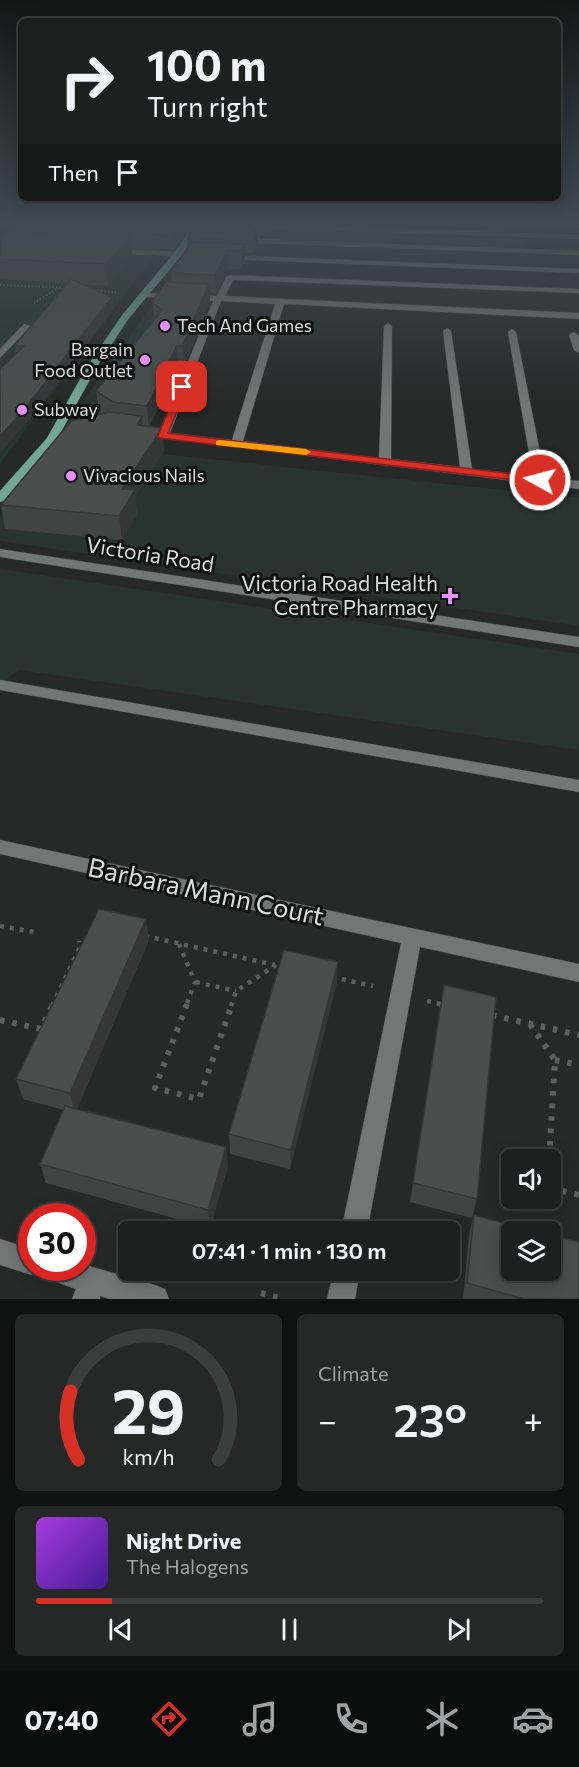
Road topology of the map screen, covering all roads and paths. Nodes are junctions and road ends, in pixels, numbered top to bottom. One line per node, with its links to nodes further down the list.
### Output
1 (153, 284): 9 (main road)
2 (227, 284): 10 (street)
3 (395, 284): 8 (street)
4 (0, 285): 5 (path)
5 (57, 289): 6 (path); 12 (path)
6 (72, 290)
7 (91, 290): 9 (path)
8 (579, 291)
9 (144, 295): 10 (street); 28 (main road)
10 (219, 299): 11 (street); 22 (street)
11 (280, 302): 13 (street); 23 (street)
12 (34, 303)
13 (579, 316)
14 (27, 326): 20 (street)
15 (388, 326): 24 (street)
16 (447, 331): 25 (street)
17 (512, 332): 26 (street)
18 (574, 335): 19 (street)
19 (579, 350)
20 (0, 356)
21 (128, 431): 22 (street)
22 (163, 436): 23 (street)
23 (236, 445): 24 (street)
24 (385, 460): 25 (street)
25 (466, 471): 26 (street)
26 (540, 480): 27 (street)
27 (579, 485)
28 (0, 498)
29 (0, 553): 30 (street, Victoria Road)
30 (579, 642)
31 (0, 685): 32 (street)
32 (579, 786)
33 (0, 847): 37 (street, Barbara Mann Court)
34 (0, 926): 35 (path)
35 (39, 933)
36 (141, 935): 39 (path)
37 (412, 937): 42 (street, Barbara Mann Court); 58 (street)
38 (79, 941): 50 (path)
39 (179, 944): 40 (path); 44 (path)
40 (276, 965): 41 (path); 46 (path)
41 (287, 967)
42 (579, 973)
43 (330, 977): 45 (path)
44 (195, 982): 46 (path); 46 (path)
45 (373, 986)
46 (236, 991)
47 (421, 1000): 48 (path)
48 (454, 1007)
49 (486, 1014): 51 (path)
50 (0, 1020)
51 (530, 1023): 52 (path); 53 (path)
52 (579, 1035)
53 (555, 1060): 54 (path); 55 (path)
54 (579, 1065)
55 (550, 1149)
56 (561, 1191): 57 (path)
57 (579, 1195)
58 (356, 1221)
59 (0, 1252): 60 (street)
60 (18, 1258)
61 (75, 1281): 63 (street)
62 (345, 1281): 67 (street)
63 (89, 1289): 65 (street)
64 (261, 1293): 66 (path)
65 (155, 1299)
66 (283, 1299)
67 (341, 1299)

